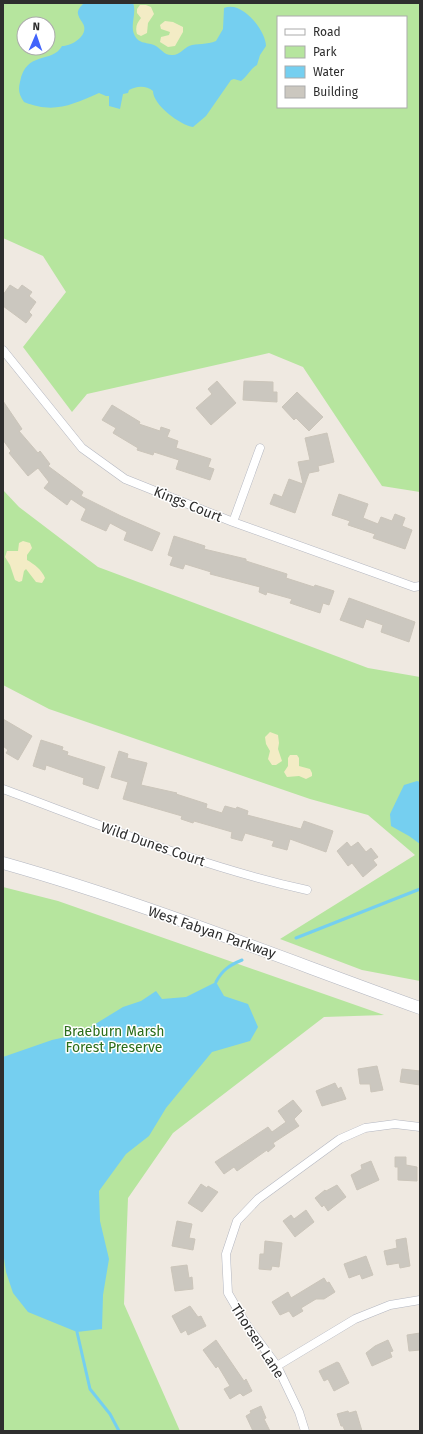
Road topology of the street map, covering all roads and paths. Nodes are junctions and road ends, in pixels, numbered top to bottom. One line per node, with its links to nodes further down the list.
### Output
1 (3, 350): 3 (street, Kings Court)
2 (260, 448): 3 (street)
3 (233, 522): 4 (street, Kings Court)
4 (420, 586)
5 (3, 789): 7 (street, Wild Dunes Court)
6 (3, 863): 8 (main road, West Fabyan Parkway)
7 (306, 890)
8 (420, 1007)
9 (420, 1127): 11 (street, Thorsen Lane)
10 (420, 1300): 11 (street)
11 (277, 1366): 12 (street, Thorsen Lane)
12 (305, 1431)

